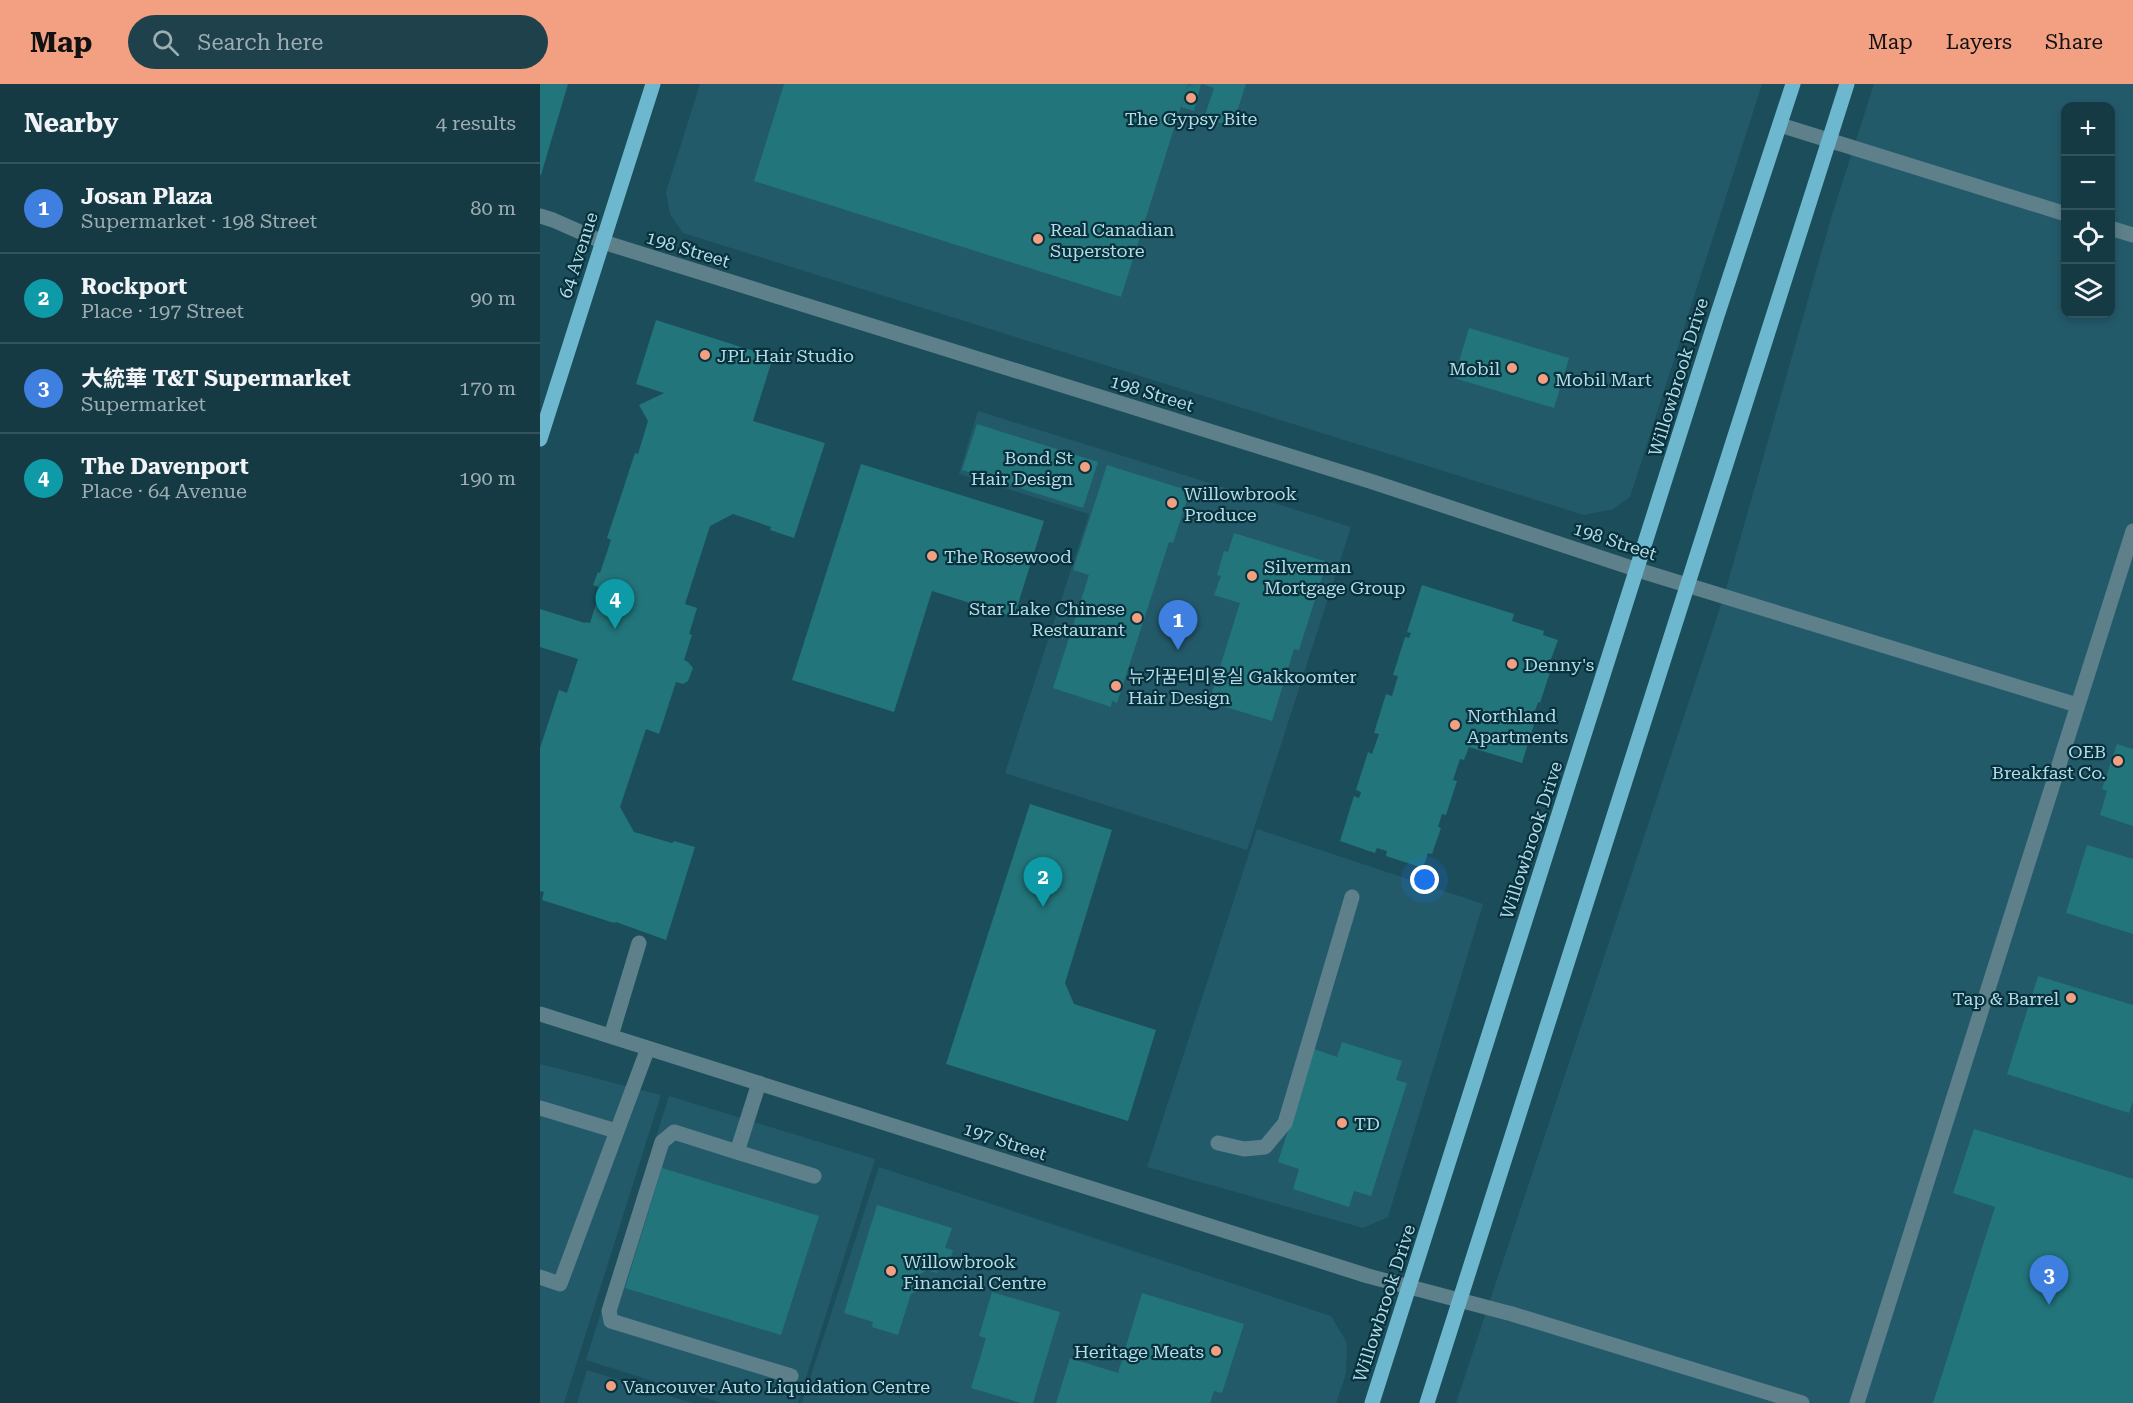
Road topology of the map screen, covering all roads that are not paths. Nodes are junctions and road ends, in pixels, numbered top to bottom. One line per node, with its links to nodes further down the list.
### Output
1 (653, 84): 10 (main road, 64 Avenue)
2 (1793, 84): 4 (main road, Willowbrook Drive)
3 (1847, 84): 5 (main road)
4 (1780, 125): 5 (street); 13 (main road, Willowbrook Drive)
5 (1829, 140): 6 (street); 14 (main road)
6 (2061, 212)
7 (540, 216): 10 (street, 198 Street)
8 (2115, 230): 9 (street)
9 (2133, 236)
10 (603, 242): 11 (main road, 64 Avenue); 13 (street, 198 Street)
11 (540, 439)
12 (2133, 531): 15 (street)
13 (1638, 570): 14 (street, 198 Street); 28 (main road, Willowbrook Drive)
14 (1688, 585): 15 (street, 198 Street); 29 (main road)
15 (2077, 705): 34 (street)
16 (1352, 897): 24 (street)
17 (639, 943): 19 (street)
18 (540, 1014): 19 (street, 197 Street)
19 (610, 1036): 20 (street, 197 Street)
20 (648, 1048): 21 (street, 197 Street); 23 (street)
21 (759, 1083): 25 (street); 28 (street, 197 Street)
22 (540, 1108): 23 (street)
23 (616, 1131): 27 (street)
24 (1218, 1143)
25 (736, 1152): 26 (street); 30 (street)
26 (814, 1176)
27 (540, 1277)
28 (1409, 1288): 29 (street, 197 Street); 31 (main road, Willowbrook Drive)
29 (1460, 1300): 32 (main road); 33 (street, 197 Street)
30 (791, 1376)
31 (1372, 1403)
32 (1428, 1403)
33 (1802, 1403)
34 (1857, 1403)

